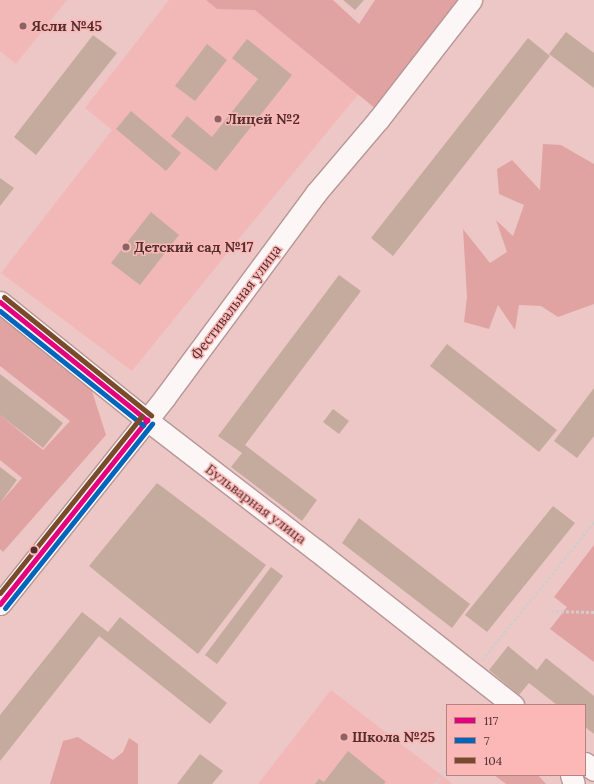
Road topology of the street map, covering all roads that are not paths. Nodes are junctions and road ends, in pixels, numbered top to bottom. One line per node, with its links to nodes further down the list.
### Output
1 (471, 0): 3 (street, Фестивальная улица)
2 (0, 302): 3 (street, Бульварная улица)
3 (147, 420): 4 (street, Фестивальная улица); 5 (street, Бульварная улица)
4 (0, 604)
5 (512, 704)
6 (586, 764): 7 (street)
7 (594, 770)

